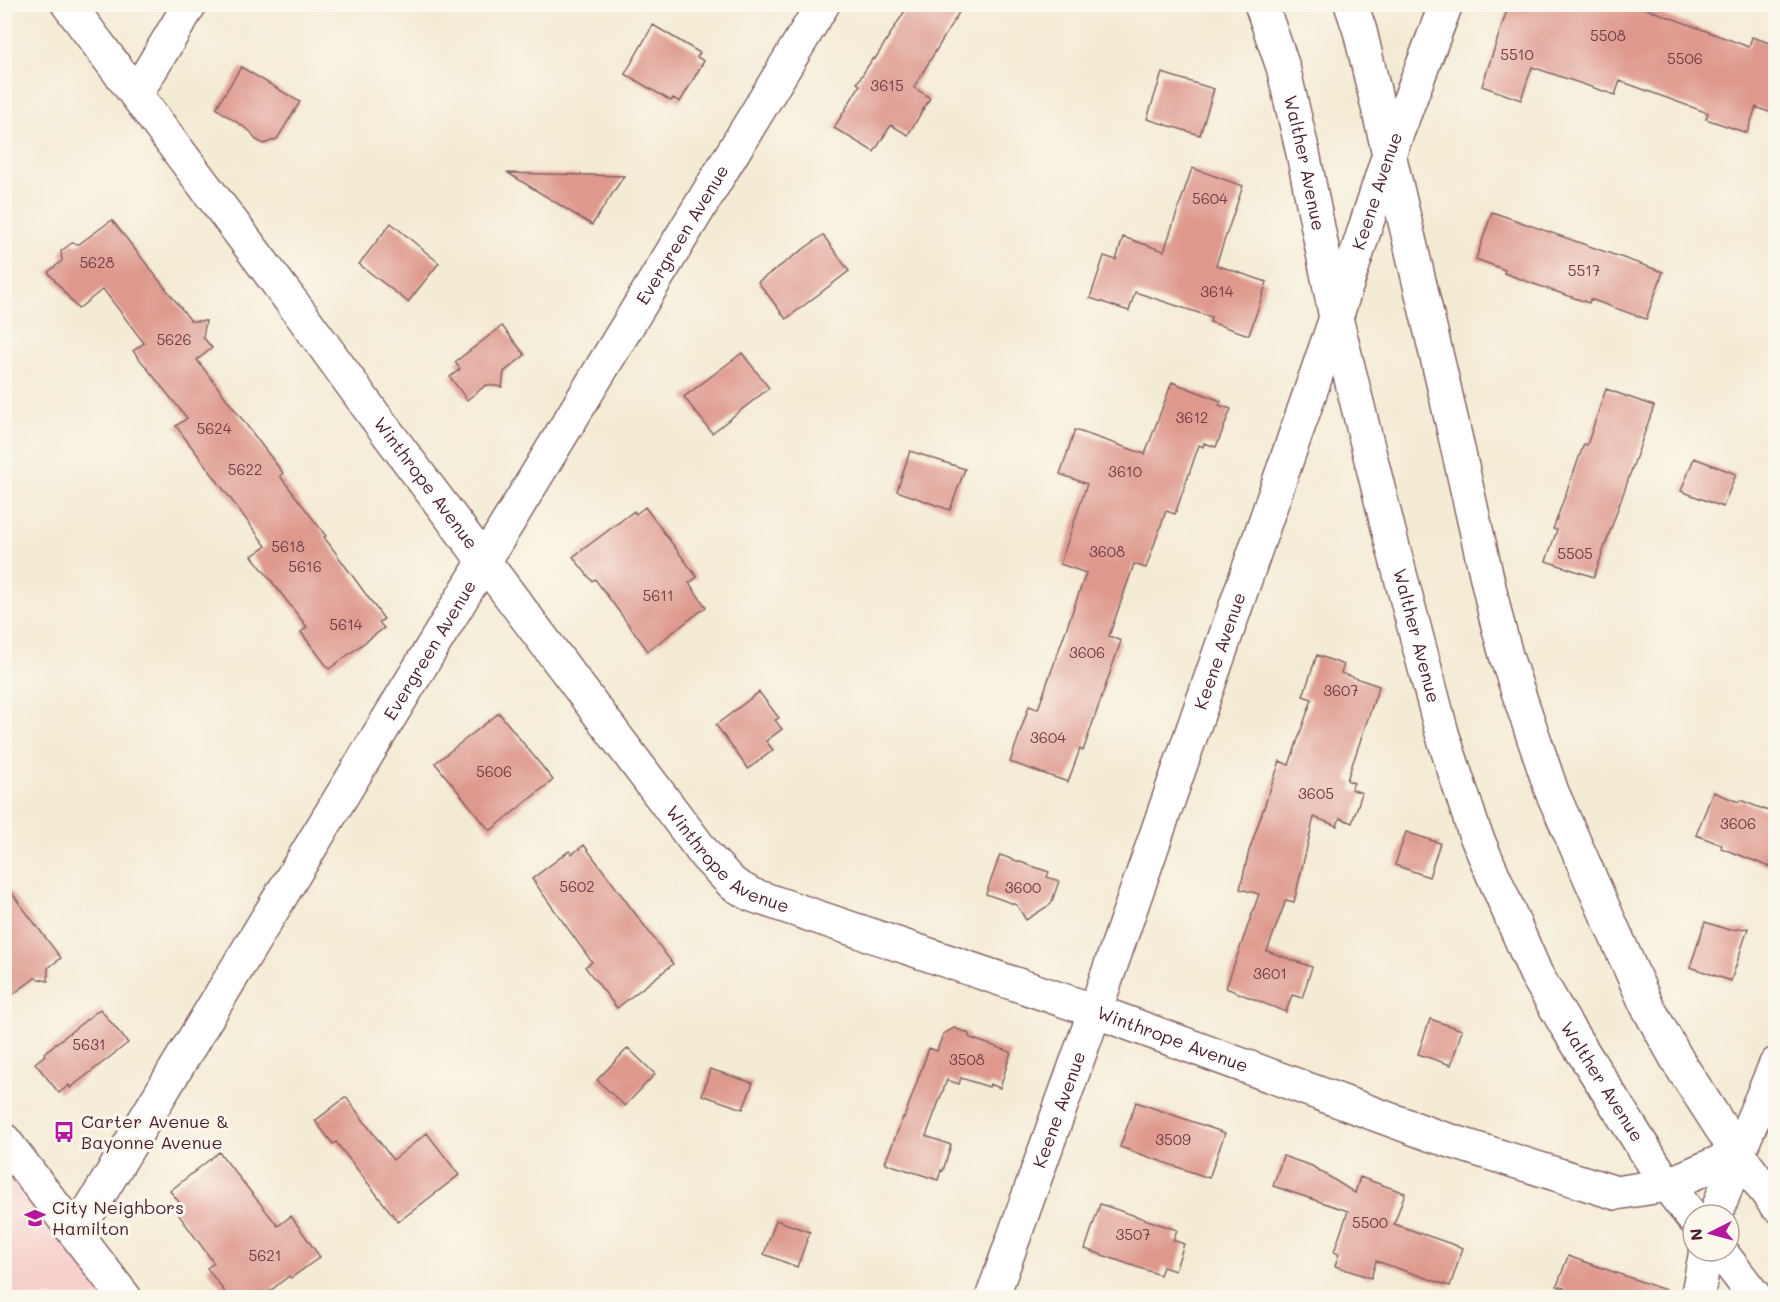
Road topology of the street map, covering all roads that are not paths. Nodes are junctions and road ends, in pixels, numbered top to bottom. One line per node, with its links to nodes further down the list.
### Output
1 (68, 4): 7 (street, Winthrope Avenue)
2 (190, 4): 7 (street)
3 (823, 4): 10 (street, Evergreen Avenue)
4 (1261, 4): 9 (street, Walther Avenue)
5 (1351, 4): 8 (street)
6 (1446, 4): 8 (street, Keene Avenue)
7 (136, 94): 10 (street, Winthrope Avenue)
8 (1388, 157): 9 (street, Keene Avenue); 14 (street)
9 (1336, 318): 11 (street, Keene Avenue); 15 (street, Walther Avenue)
10 (483, 561): 11 (street, Winthrope Avenue); 19 (street, Evergreen Avenue)
11 (1095, 1011): 15 (street, Winthrope Avenue); 23 (street, Keene Avenue)
12 (1776, 1064): 14 (street)
13 (4, 1140): 19 (street)
14 (1738, 1154): 15 (street, Winthrope Avenue); 17 (street); 18 (street)
15 (1667, 1185): 16 (street, Walther Avenue)
16 (1681, 1203)
17 (1720, 1203)
18 (1776, 1204)
19 (76, 1233): 22 (street)
20 (1704, 1263): 24 (street)
21 (1729, 1263): 25 (street)
22 (125, 1298)
23 (992, 1298)
24 (1697, 1298)
25 (1756, 1298)

